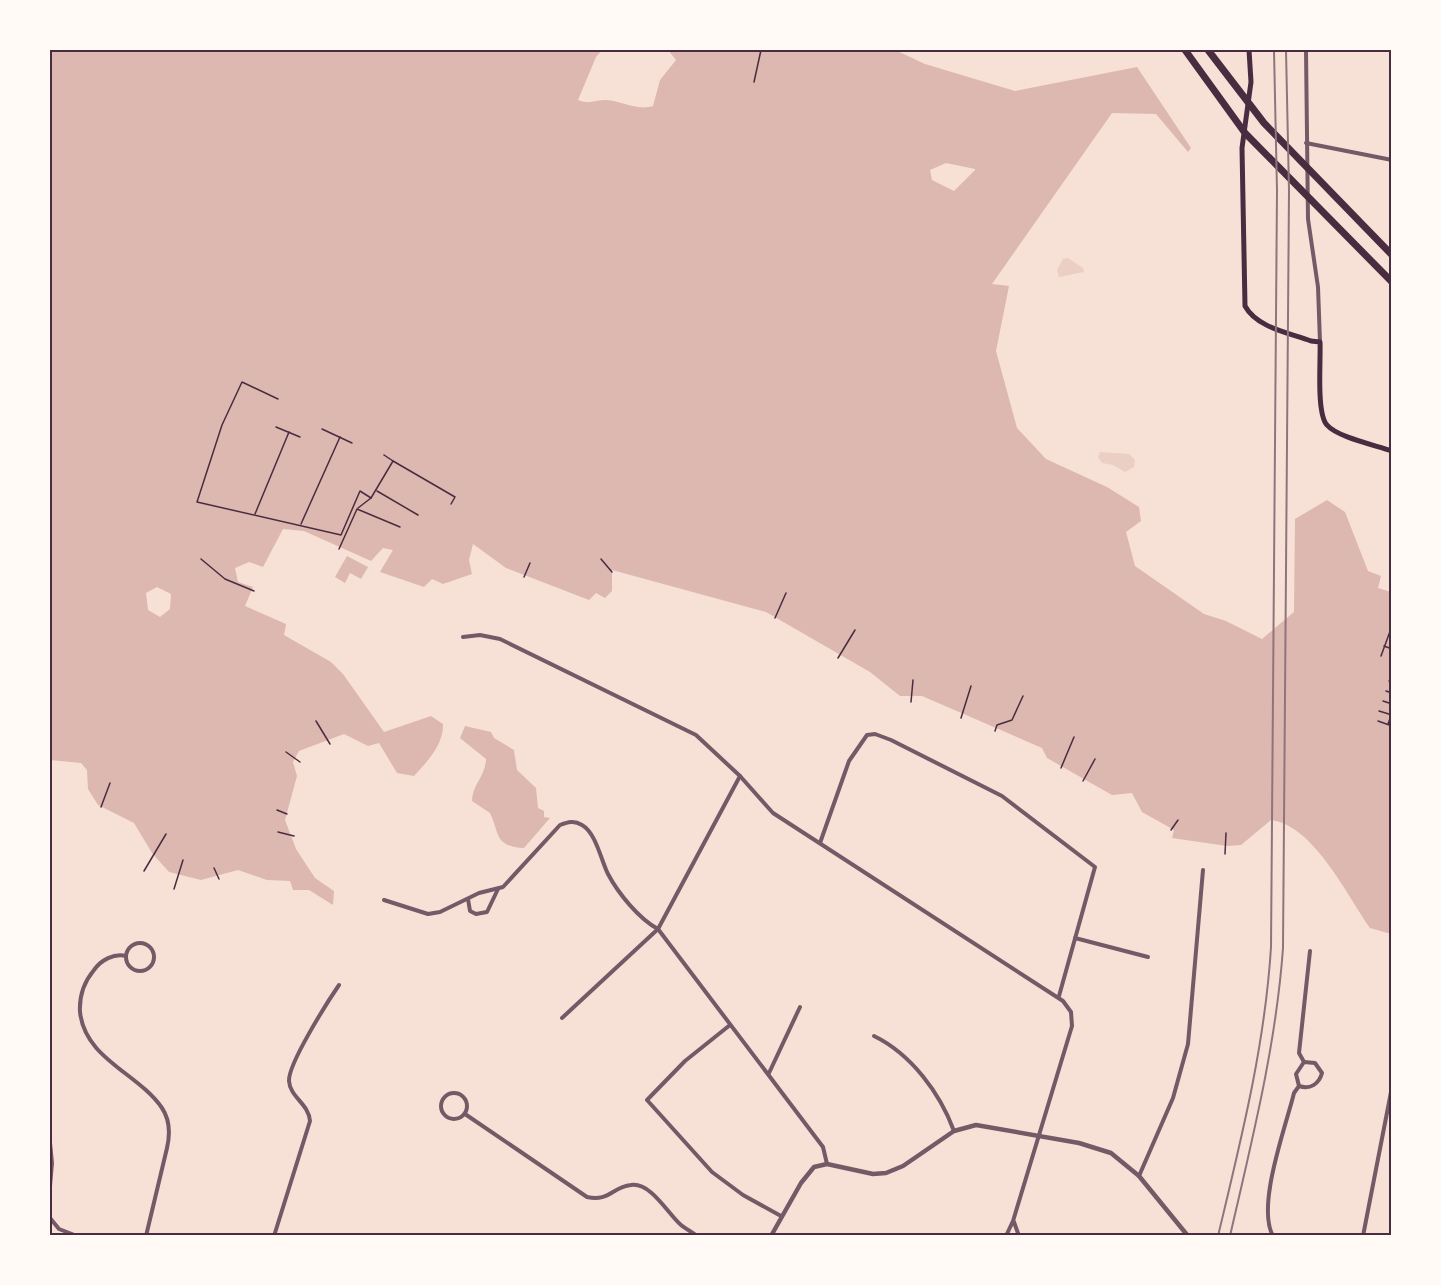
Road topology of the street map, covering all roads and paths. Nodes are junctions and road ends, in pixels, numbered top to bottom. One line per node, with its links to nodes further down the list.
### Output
1 (761, 50): 6 (path)
2 (1208, 50): 9 (highway)
3 (1249, 50): 11 (main road)
4 (1306, 50): 7 (street)
5 (1185, 51): 10 (highway)
6 (754, 82)
7 (1306, 143): 8 (street); 11 (street)
8 (1392, 160)
9 (1392, 255)
10 (1392, 282)
11 (1320, 342): 19 (main road)
12 (278, 399): 26 (path)
13 (276, 426): 15 (path)
14 (321, 429): 17 (path)
15 (289, 432): 16 (path); 26 (path)
16 (300, 437)
17 (340, 437): 18 (path); 28 (path)
18 (352, 443)
19 (1392, 451)
20 (384, 455): 21 (path)
21 (393, 461): 22 (path); 24 (path)
22 (376, 491): 23 (path); 27 (path)
23 (371, 498): 25 (path); 28 (path)
24 (451, 504)
25 (357, 509): 29 (path); 30 (path)
26 (254, 515): 28 (path)
27 (418, 515)
28 (300, 526)
29 (400, 527)
30 (339, 549)
31 (201, 559): 36 (path)
32 (601, 559): 34 (path)
33 (530, 563): 35 (path)
34 (612, 572)
35 (524, 577)
36 (254, 591)
37 (786, 593): 38 (path)
38 (776, 618)
39 (1392, 626): 42 (path)
40 (855, 630): 45 (path)
41 (463, 637): 68 (street)
42 (1384, 646): 43 (path); 44 (path)
43 (1392, 649)
44 (1381, 656)
45 (838, 658)
46 (914, 680): 52 (path)
47 (971, 686): 56 (path)
48 (1386, 691): 49 (path)
49 (1392, 693)
50 (1023, 696): 61 (path)
51 (1383, 701): 53 (path)
52 (911, 702)
53 (1392, 705)
54 (1379, 711): 55 (path)
55 (1391, 714): 59 (path)
56 (960, 718)
57 (316, 721): 63 (path)
58 (1378, 721): 59 (path)
59 (1387, 725): 60 (path)
60 (1392, 726)
61 (995, 730)
62 (1074, 737): 67 (path)
63 (330, 744)
64 (286, 752): 66 (path)
65 (1095, 759): 69 (path)
66 (300, 762)
67 (1061, 768)
68 (740, 776): 80 (street); 91 (street)
69 (1083, 781)
70 (110, 783): 71 (path)
71 (101, 807)
72 (277, 810): 73 (path)
73 (287, 814)
74 (1178, 820): 75 (path)
75 (1171, 830)
76 (279, 832): 79 (path)
77 (1227, 833): 81 (path)
78 (166, 834): 85 (path)
79 (294, 836)
80 (820, 843): 92 (street); 97 (street)
81 (1225, 854)
82 (183, 860): 88 (path)
83 (214, 868): 86 (path)
84 (1203, 870): 112 (street)
85 (144, 871)
86 (219, 879)
87 (498, 888): 90 (street); 90 (street); 91 (street)
88 (174, 889)
89 (384, 900): 90 (street)
90 (468, 900)
91 (658, 929): 99 (street); 100 (street)
92 (1076, 938): 95 (street); 97 (street)
93 (1310, 951): 102 (street)
94 (126, 956): 94 (street); 119 (street)
95 (1148, 957)
96 (339, 985): 120 (street)
97 (1059, 996): 108 (street)
98 (800, 1007): 103 (street)
99 (562, 1018)
100 (730, 1025): 103 (street); 114 (street)
101 (874, 1036): 107 (street)
102 (1304, 1062): 104 (street); 104 (street)
103 (769, 1073): 110 (street)
104 (1299, 1086): 125 (street)
105 (1392, 1088): 126 (street)
106 (465, 1114): 106 (street); 121 (street)
107 (954, 1131): 108 (street); 110 (street)
108 (1038, 1136): 112 (street); 116 (street)
109 (50, 1143): 111 (street)
110 (827, 1164): 114 (street)
111 (50, 1173): 113 (street)
112 (1139, 1176): 118 (street)
113 (50, 1186)
114 (781, 1216): 122 (street)
115 (50, 1218): 117 (street)
116 (1013, 1221): 123 (street); 124 (street)
117 (74, 1235)
118 (1187, 1235)
119 (146, 1236)
120 (274, 1236)
121 (697, 1236)
122 (771, 1236)
123 (1006, 1236)
124 (1019, 1236)
125 (1274, 1236)
126 (1363, 1236)

